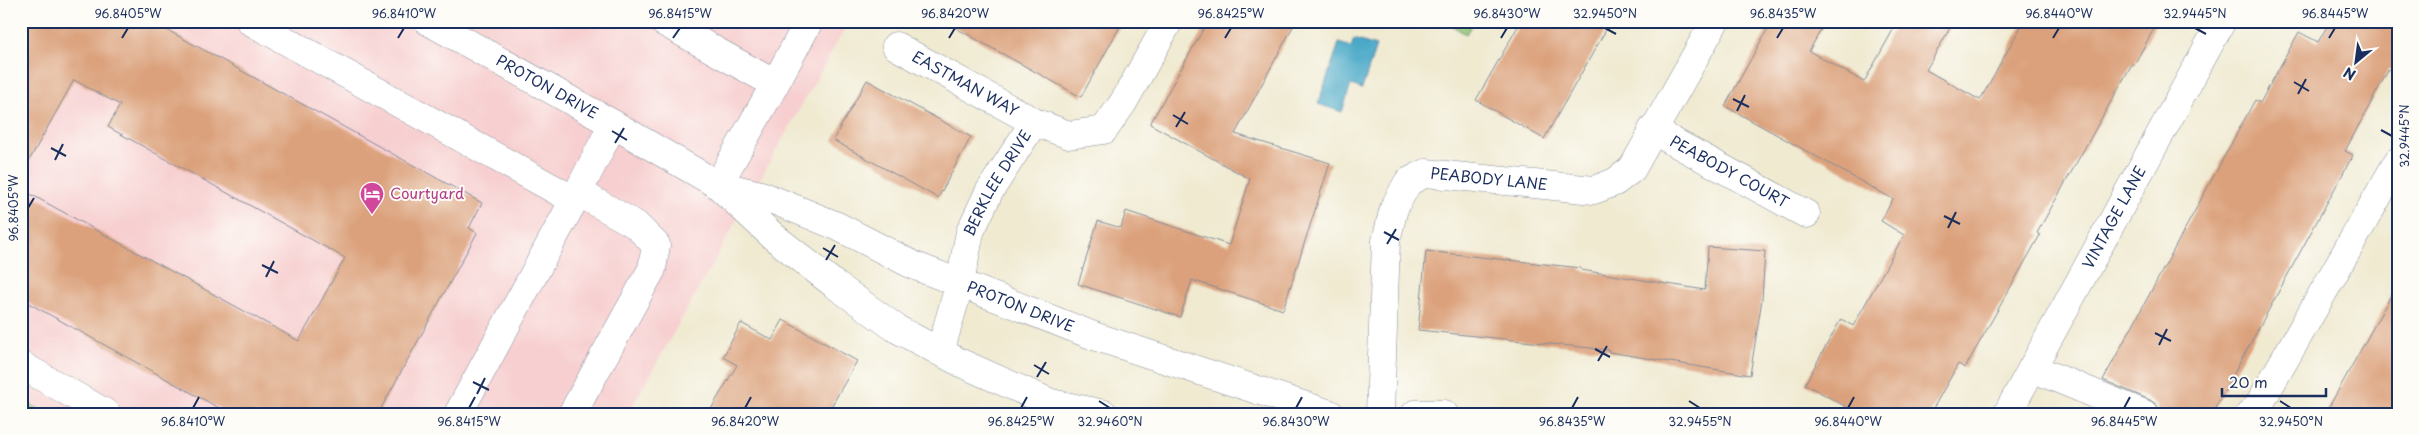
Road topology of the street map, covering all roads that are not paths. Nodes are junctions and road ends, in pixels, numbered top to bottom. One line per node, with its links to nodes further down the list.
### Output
1 (250, 21): 15 (street)
2 (662, 21): 9 (street)
3 (809, 21): 9 (street)
4 (1169, 21): 10 (street, BERKLEE DRIVE)
5 (1715, 21): 12 (street, PEABODY LANE)
6 (2222, 21): 20 (street, VINTAGE LANE)
7 (440, 24): 11 (street, PROTON DRIVE)
8 (896, 46): 10 (street, EASTMAN WAY)
9 (775, 84): 14 (street)
10 (1034, 122): 17 (street, BERKLEE DRIVE)
11 (614, 124): 14 (street, PROTON DRIVE); 15 (street)
12 (1652, 130): 16 (street, PEABODY COURT); 26 (street, PEABODY LANE)
13 (2398, 161): 31 (street)
14 (718, 185): 17 (street, PROTON DRIVE); 18 (street, PROTON DRIVE)
15 (576, 196): 22 (street); 23 (street)
16 (1806, 214)
17 (960, 283): 18 (street, BERKLEE DRIVE); 25 (street, PROTON DRIVE)
18 (940, 352): 24 (street, PROTON DRIVE)
19 (21, 365): 21 (street)
20 (2032, 368): 29 (street, VINTAGE LANE); 30 (street)
21 (107, 414)
22 (458, 414)
23 (572, 414)
24 (1104, 414)
25 (1330, 414)
26 (1380, 414)
27 (1415, 414): 28 (street)
28 (1444, 414)
29 (2007, 414)
30 (2144, 414)
31 (2250, 414)

